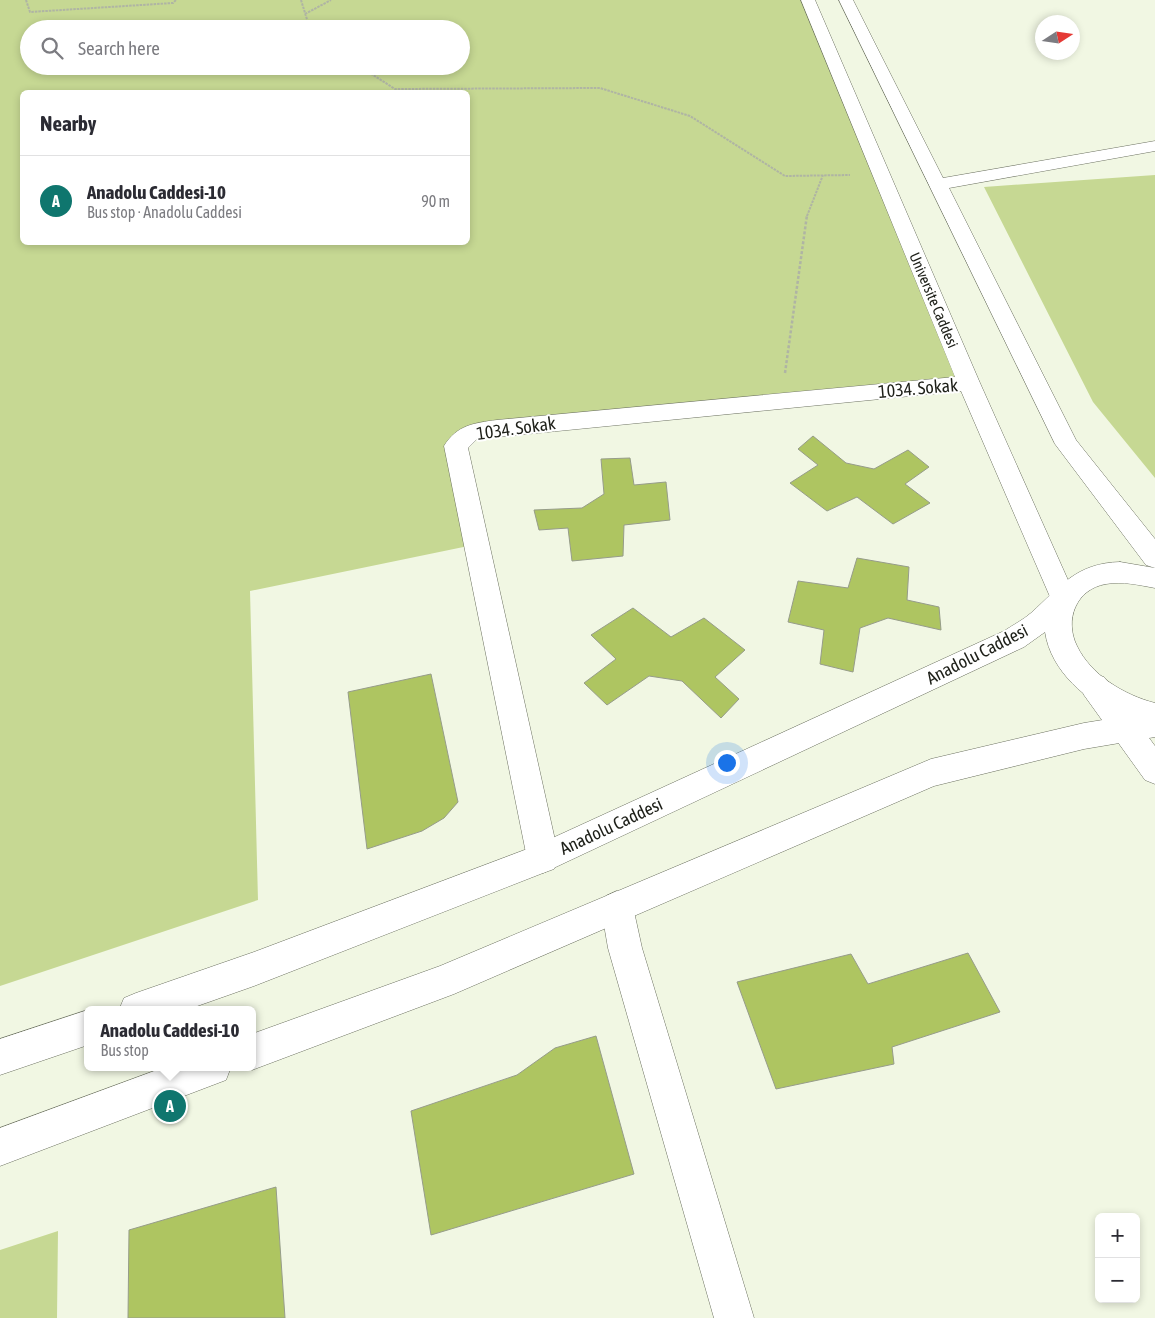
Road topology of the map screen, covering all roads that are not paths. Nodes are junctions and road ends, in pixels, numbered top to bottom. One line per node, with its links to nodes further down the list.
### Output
1 (808, 0): 5 (street, Universite Caddesi)
2 (846, 0): 4 (street)
3 (1155, 146): 4 (street)
4 (937, 184): 6 (street)
5 (969, 383): 10 (street, Universite Caddesi); 15 (street, 1034. Sokak)
6 (1155, 558)
7 (1155, 566): 8 (street)
8 (1125, 573): 9 (street); 10 (street, Anadolu Caddesi)
9 (1155, 578)
10 (1063, 598): 11 (street); 15 (street, Anadolu Caddesi)
11 (1094, 686): 12 (street); 13 (street)
12 (1155, 716)
13 (1140, 727): 14 (street); 16 (street)
14 (1155, 770)
15 (543, 858): 17 (street, Anadolu Caddesi)
16 (617, 907): 19 (street); 23 (street)
17 (148, 1006)
18 (84, 1028): 20 (street)
19 (256, 1051)
20 (0, 1057)
21 (202, 1071): 22 (street)
22 (0, 1147)
23 (734, 1318)

